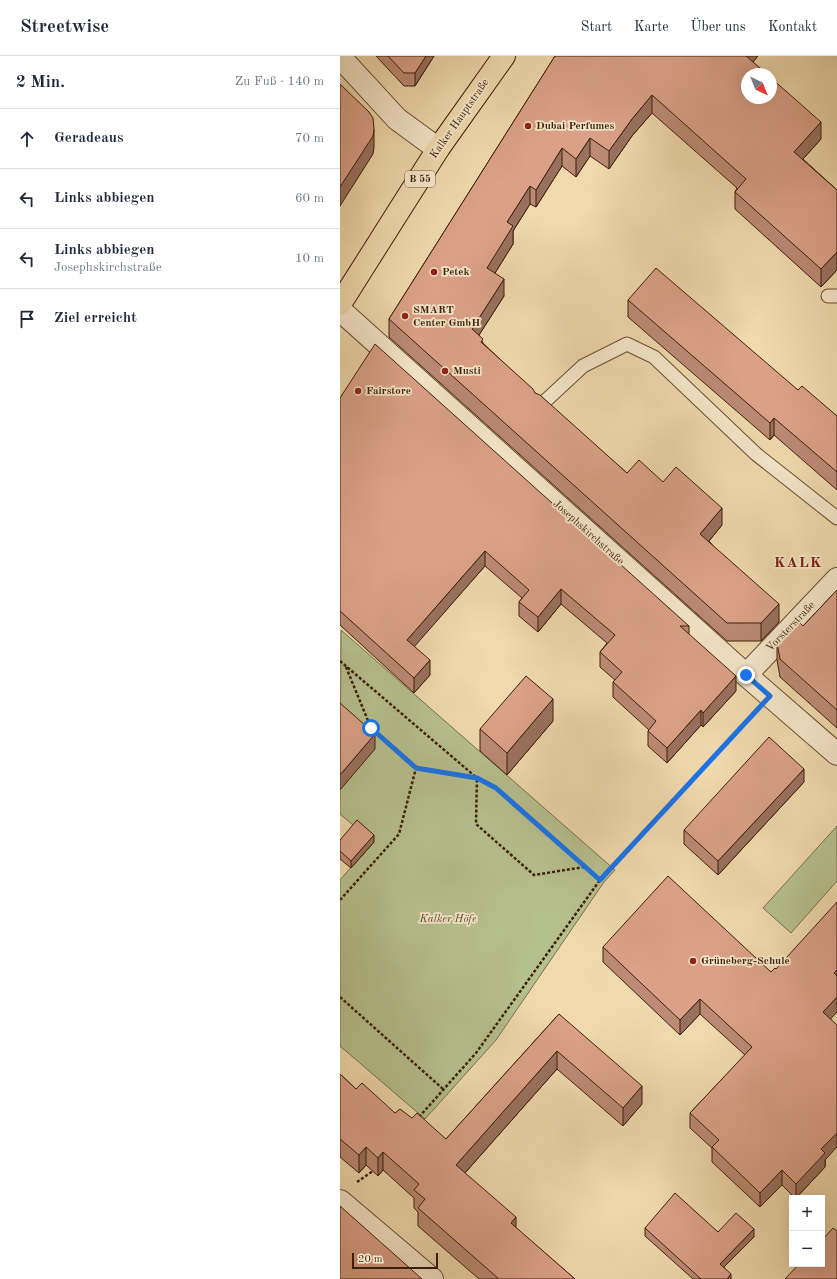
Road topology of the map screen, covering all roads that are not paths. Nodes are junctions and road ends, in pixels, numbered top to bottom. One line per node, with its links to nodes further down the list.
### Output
1 (504, 56): 3 (main road, Kalker Hauptstraße / B 55)
2 (340, 57): 3 (street)
3 (438, 149): 4 (main road, Kalker Hauptstraße / B 55)
4 (340, 304)
5 (340, 310): 9 (street, Josephskirchstraße)
6 (541, 405): 7 (lane)
7 (837, 518)
8 (837, 579): 9 (street, Vorsterstraße)
9 (746, 675): 10 (street, Josephskirchstraße)
10 (837, 754)
11 (340, 1201): 12 (street)
12 (432, 1279)

